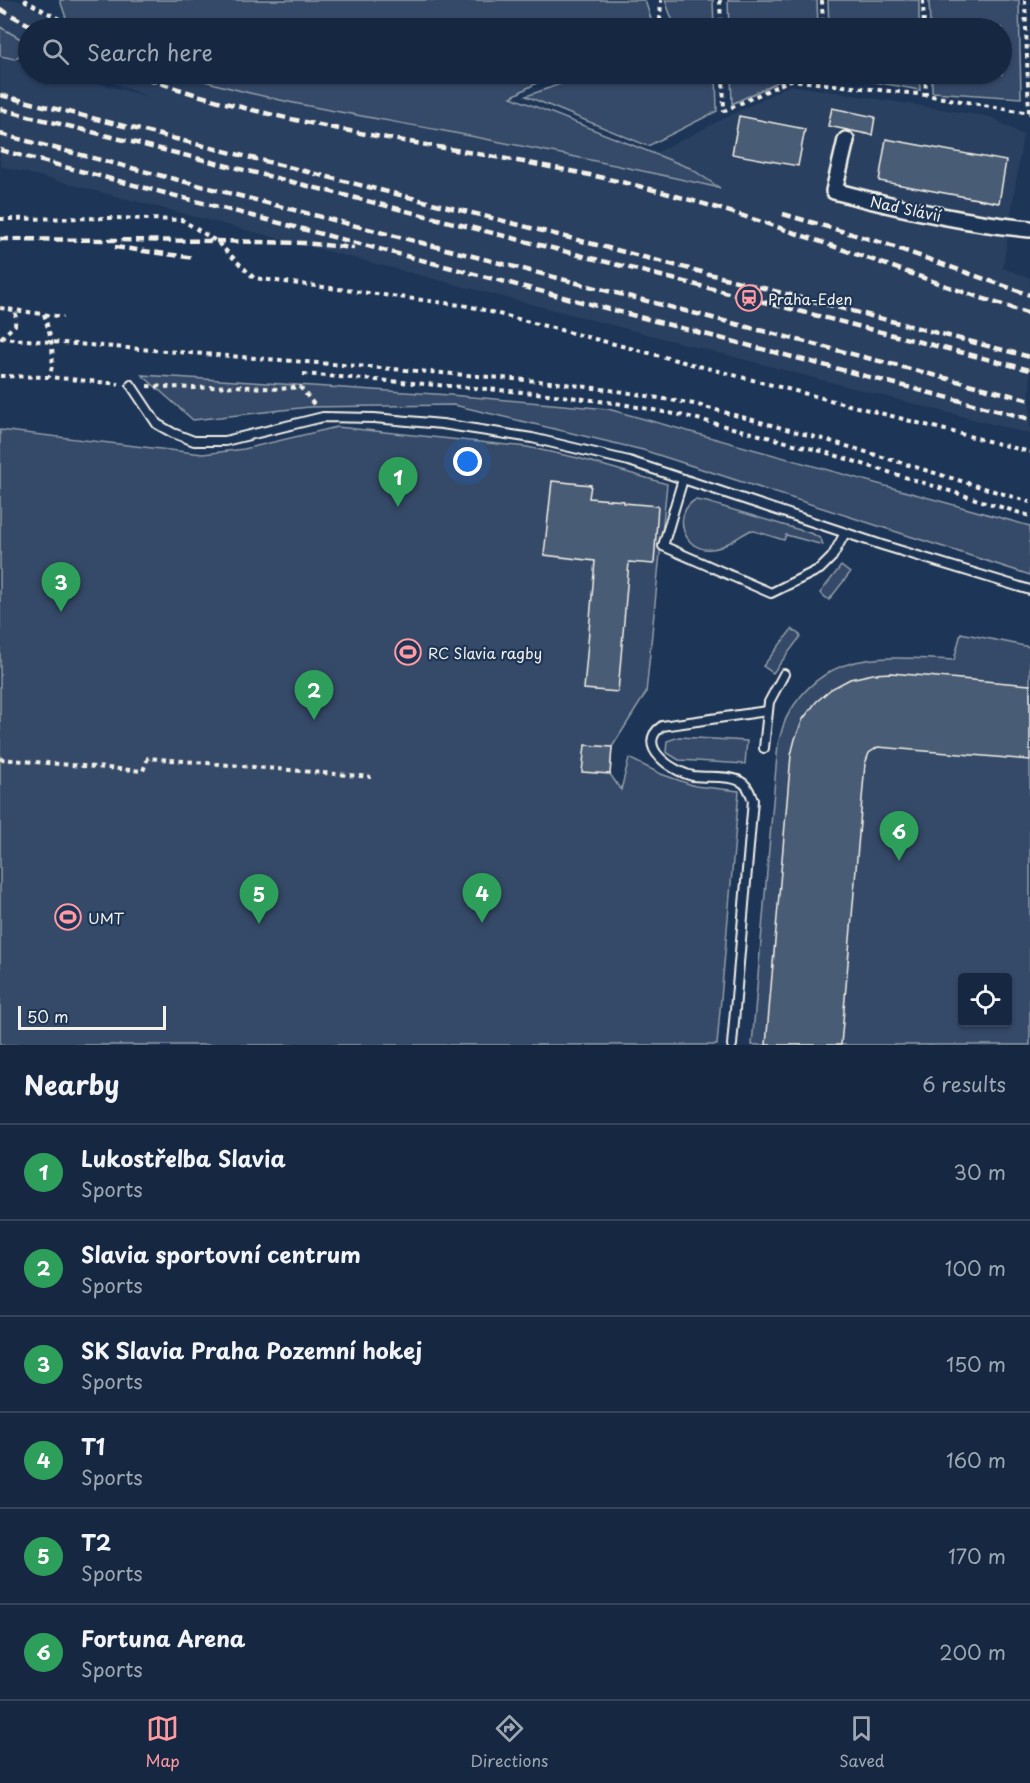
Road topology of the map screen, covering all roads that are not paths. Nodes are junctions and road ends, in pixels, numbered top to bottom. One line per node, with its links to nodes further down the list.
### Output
1 (846, 140): 2 (street, Nad Slávií)
2 (1030, 229)
3 (132, 385): 4 (lane)
4 (683, 479): 5 (lane); 5 (lane)
5 (845, 533): 6 (lane)
6 (1030, 590)
7 (784, 674): 8 (lane)
8 (767, 711): 9 (lane); 10 (lane)
9 (764, 748)
10 (732, 1045)

